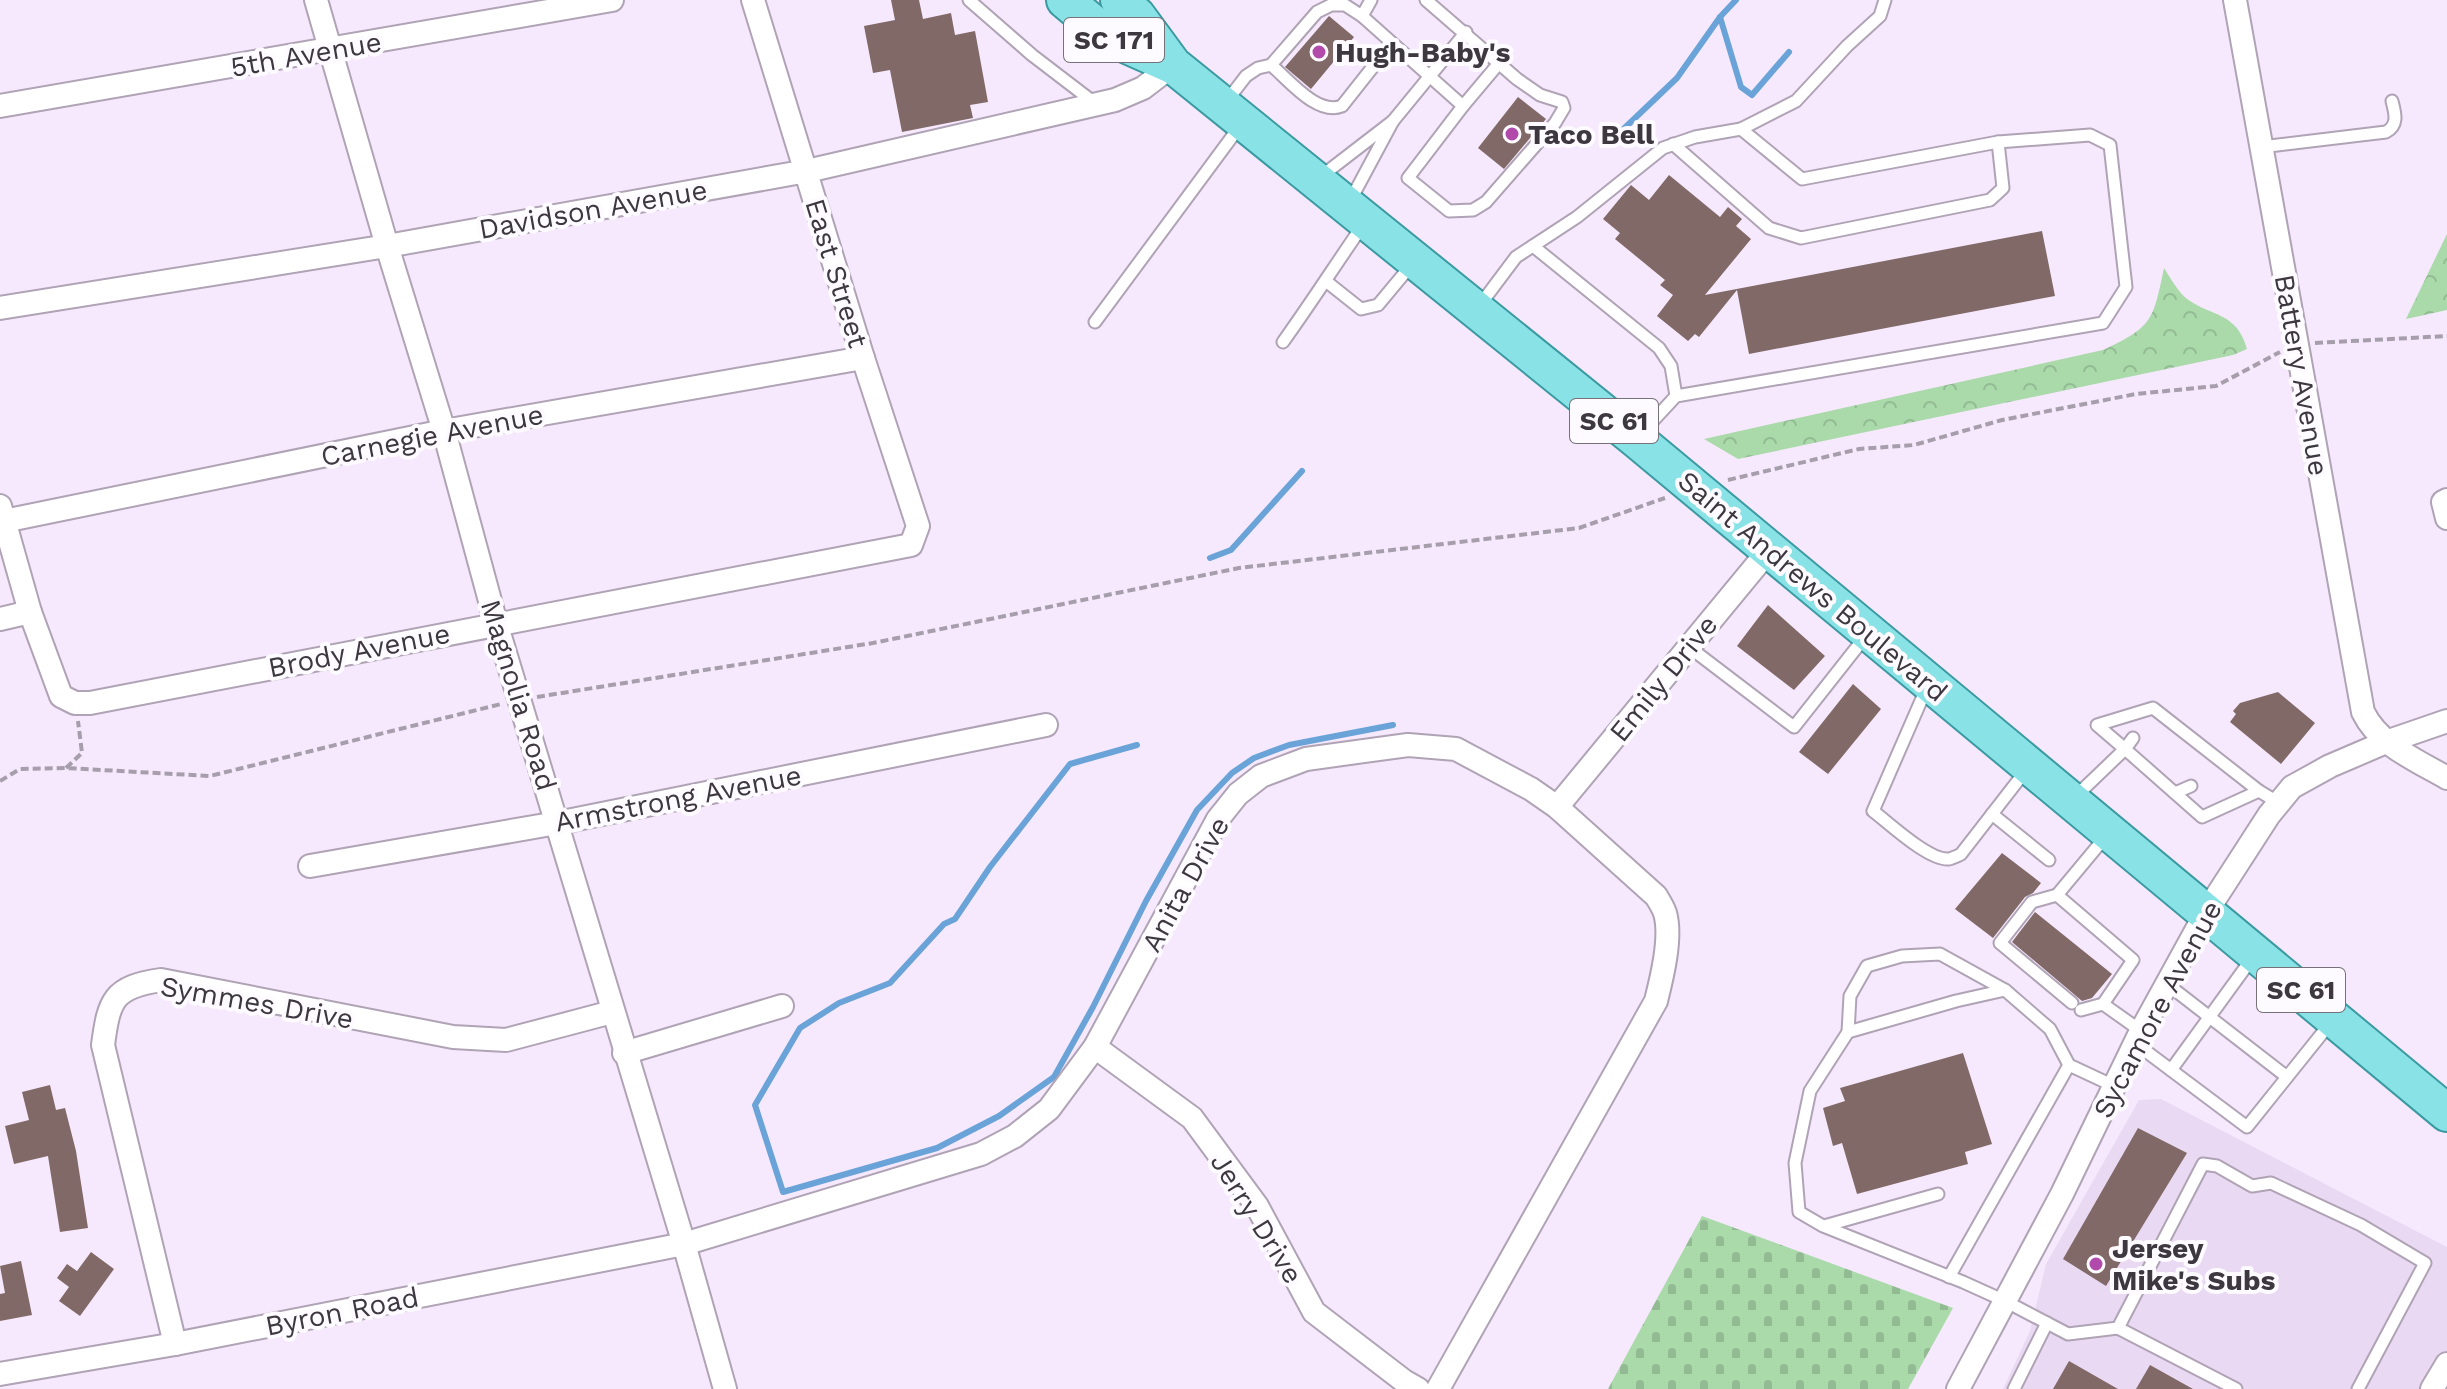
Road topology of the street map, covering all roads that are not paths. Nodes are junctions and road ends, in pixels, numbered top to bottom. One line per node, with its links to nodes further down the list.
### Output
1 (316, 0): 14 (street, Magnolia Road)
2 (612, 0): 14 (street, 5th Avenue)
3 (753, 0): 29 (street, East Street)
4 (969, 0): 20 (lane)
5 (1065, 0): 16 (main road, Saint Andrews Boulevard / SC 171)
6 (1119, 0): 16 (main road, Saint Andrews Boulevard / SC 171)
7 (1371, 0): 11 (lane)
8 (1426, 0): 12 (lane)
9 (1885, 0): 25 (lane)
10 (2235, 0): 28 (street, Battery Avenue)
11 (1362, 16): 13 (lane); 17 (lane)
12 (1466, 32): 15 (lane); 18 (lane)
13 (1391, 44): 17 (lane); 18 (lane)
14 (330, 51): 21 (street, 5th Avenue); 32 (street, Magnolia Road)
15 (1500, 62): 22 (lane); 22 (lane)
16 (1173, 65): 20 (street, Davidson Avenue); 23 (main road, Saint Andrews Boulevard / SC 61)
17 (1271, 65): 23 (lane)
18 (1427, 77): 22 (lane); 24 (lane)
19 (2392, 101): 28 (lane)
20 (1096, 104): 29 (street, Davidson Avenue)
21 (0, 106)
22 (1463, 106)
23 (1233, 114): 30 (main road, Saint Andrews Boulevard / SC 61); 38 (lane)
24 (1393, 121): 30 (lane); 31 (lane)
25 (1741, 129): 26 (lane); 27 (lane)
26 (1998, 142): 27 (lane); 41 (lane)
27 (1673, 144): 33 (lane)
28 (2261, 147): 58 (street, Battery Avenue)
29 (807, 171): 32 (street, Davidson Avenue); 40 (street, East Street)
30 (1315, 180): 31 (main road, Saint Andrews Boulevard / SC 61)
31 (1356, 214): 34 (main road, Saint Andrews Boulevard / SC 61); 35 (lane)
32 (387, 246): 36 (street, Davidson Avenue); 42 (street, Magnolia Road)
33 (1533, 246): 37 (lane); 41 (lane)
34 (1415, 262): 35 (lane); 37 (main road, Saint Andrews Boulevard / SC 61)
35 (1327, 282): 39 (lane)
36 (0, 308)
37 (1477, 309): 43 (main road, Saint Andrews Boulevard / SC 61)
38 (1095, 322)
39 (1283, 342)
40 (863, 358): 42 (street, Carnegie Avenue); 47 (street, East Street)
41 (1676, 396): 43 (lane)
42 (444, 431): 45 (street, Carnegie Avenue); 51 (street, Magnolia Road)
43 (1636, 439): 48 (main road, Saint Andrews Boulevard / SC 61)
44 (2447, 500): 46 (street)
45 (2, 514): 49 (street)
46 (2447, 518)
47 (911, 545): 51 (street, Brody Avenue)
48 (1769, 550): 52 (main road, Saint Andrews Boulevard / SC 61); 53 (street, Emily Drive)
49 (30, 612): 50 (street); 51 (street, Brody Avenue)
50 (0, 619)
51 (496, 623): 73 (street, Magnolia Road)
52 (1869, 632): 53 (lane); 54 (main road, Saint Andrews Boulevard / SC 61)
53 (1689, 647): 71 (street, Emily Drive)
54 (1929, 682): 62 (main road, Saint Andrews Boulevard / SC 61); 72 (lane)
55 (2447, 721): 58 (street, Sycamore Avenue)
56 (1046, 725): 73 (street, Armstrong Avenue)
57 (2133, 738): 59 (lane)
58 (2386, 742): 65 (street); 70 (street, Sycamore Avenue)
59 (2125, 749): 61 (lane); 67 (lane); 69 (lane)
60 (2152, 754): 61 (lane)
61 (2138, 761): 64 (lane)
62 (2030, 765): 69 (main road, Saint Andrews Boulevard / SC 61); 72 (lane)
63 (2171, 770): 64 (lane)
64 (2157, 777): 68 (lane)
65 (2447, 778)
66 (2191, 786): 68 (lane)
67 (2259, 791): 68 (lane); 70 (lane)
68 (2175, 793)
69 (2073, 799): 74 (main road, Saint Andrews Boulevard / SC 61)
70 (2279, 803): 78 (street, Sycamore Avenue)
71 (1557, 807): 89 (street, Anita Drive); 108 (street, Anita Drive)
72 (1992, 814): 75 (lane)
73 (557, 823): 76 (street, Armstrong Avenue); 84 (street, Magnolia Road)
74 (2110, 831): 77 (lane); 78 (main road, Saint Andrews Boulevard / SC 61)
75 (2049, 860)
76 (310, 866)
77 (2057, 895): 82 (lane); 82 (lane)
78 (2207, 911): 79 (main road, Saint Andrews Boulevard / SC 61); 80 (street, Sycamore Avenue)
79 (2256, 953): 85 (lane); 86 (main road, Saint Andrews Boulevard / SC 61)
80 (2167, 984): 85 (lane); 88 (street, Sycamore Avenue)
81 (2005, 990): 87 (lane); 87 (lane); 91 (lane)
82 (2103, 1004): 88 (lane)
83 (782, 1006): 90 (street)
84 (612, 1012): 90 (street, Magnolia Road); 103 (street, Symmes Drive)
85 (2211, 1016): 92 (lane); 93 (lane)
86 (2335, 1018): 93 (lane); 95 (main road, Saint Andrews Boulevard / SC 61)
87 (1848, 1032): 97 (lane)
88 (2138, 1037): 92 (lane); 94 (street, Sycamore Avenue)
89 (1095, 1047): 98 (street, Anita Drive); 107 (street, Jerry Drive)
90 (624, 1053): 98 (street, Magnolia Road)
91 (2069, 1065): 94 (lane); 99 (lane)
92 (2171, 1070): 93 (lane)
93 (2287, 1077)
94 (2114, 1086): 100 (street, Sycamore Avenue)
95 (2447, 1113)
96 (1938, 1194): 97 (lane)
97 (1823, 1226): 99 (lane)
98 (684, 1244): 103 (street, Byron Road); 106 (street, Magnolia Road)
99 (1949, 1277): 100 (lane)
100 (2005, 1301): 101 (lane); 109 (street, Sycamore Avenue)
101 (2047, 1323): 102 (lane); 110 (lane)
102 (2118, 1328): 111 (lane); 112 (lane)
103 (175, 1344): 105 (street, Byron Road)
104 (2447, 1364): 113 (street)
105 (0, 1374)
106 (725, 1389)
107 (1418, 1389)
108 (1438, 1389)
109 (1958, 1389)
110 (2014, 1389)
111 (2236, 1389)
112 (2358, 1389)
113 (2432, 1389)

